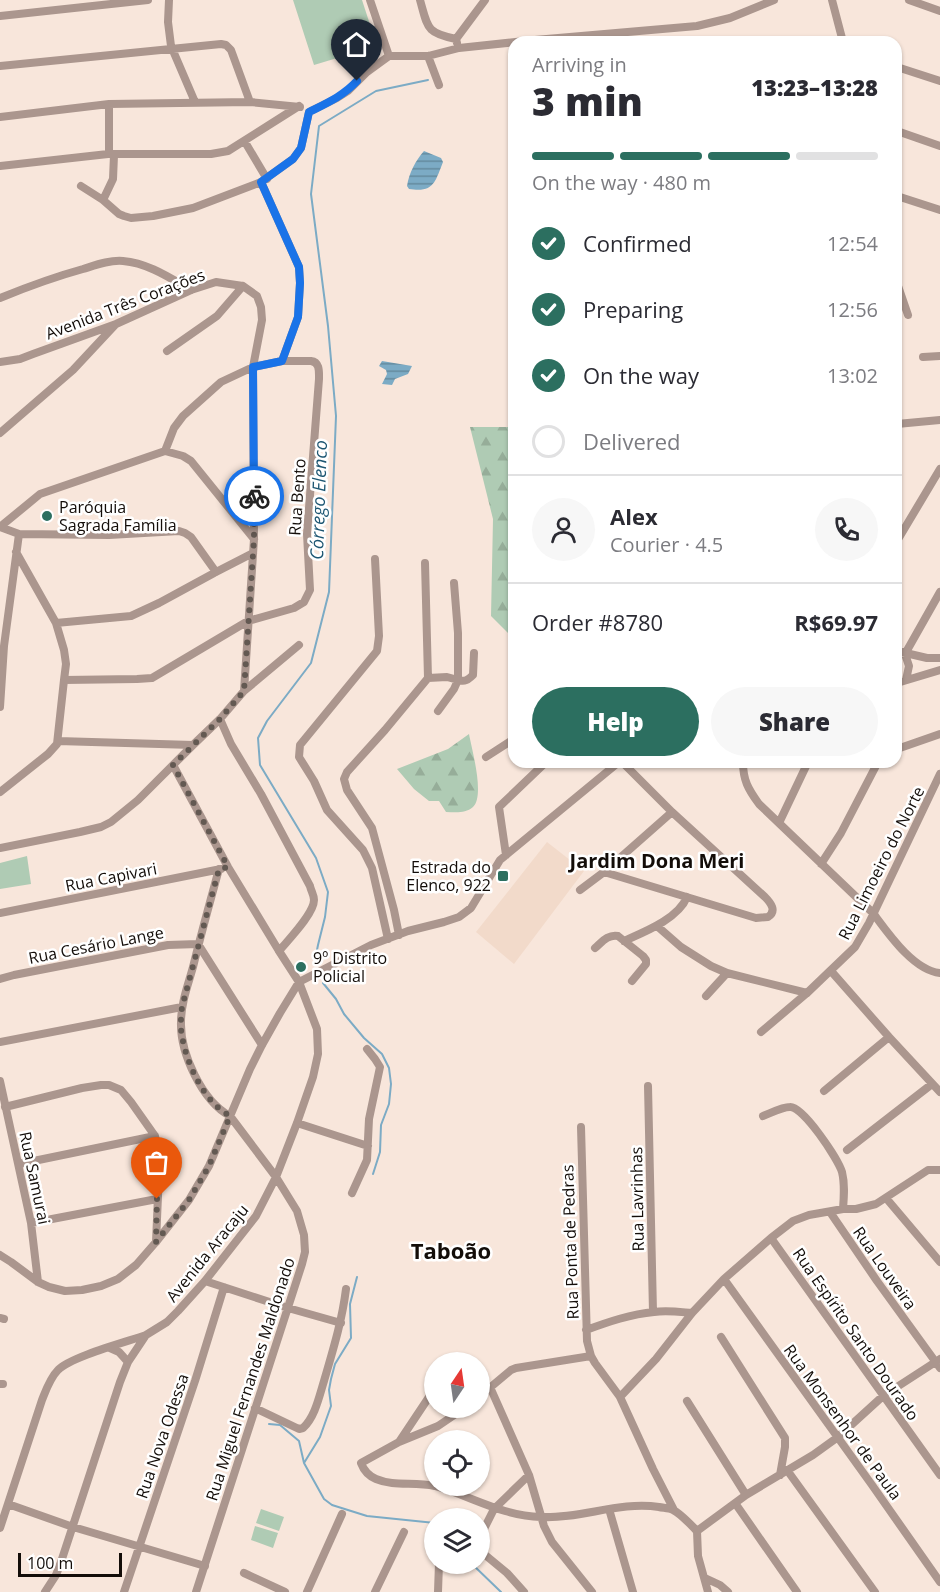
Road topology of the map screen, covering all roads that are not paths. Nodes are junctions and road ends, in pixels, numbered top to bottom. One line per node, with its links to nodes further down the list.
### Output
1 (148, 0): 10 (street)
2 (169, 0): 16 (street)
3 (370, 0): 17 (street)
4 (420, 0): 13 (street)
5 (484, 0): 13 (street)
6 (774, 0): 11 (street)
7 (831, 0): 12 (street)
8 (909, 0): 9 (street)
9 (940, 11)
10 (0, 16)
11 (572, 36)
12 (841, 36)
13 (456, 39): 15 (street)
14 (508, 42): 15 (street)
15 (459, 48): 18 (street)
16 (172, 49): 19 (street); 23 (street); 24 (street)
17 (389, 56): 18 (street); 27 (street)
18 (428, 56): 22 (street)
19 (0, 66)
20 (902, 69): 21 (street)
21 (940, 81)
22 (439, 85)
23 (195, 102): 24 (street); 25 (street)
24 (250, 102): 26 (street)
25 (109, 104): 28 (street); 32 (street)
26 (299, 106): 27 (street); 30 (street)
27 (309, 112): 34 (street)
28 (0, 117)
29 (902, 133): 31 (street)
30 (245, 142): 32 (street); 34 (street)
31 (940, 146)
32 (111, 154): 33 (street); 37 (street)
33 (0, 166)
34 (264, 180): 37 (street); 48 (street)
35 (81, 186): 37 (street)
36 (902, 198): 38 (street)
37 (103, 200)
38 (940, 210)
39 (243, 286): 40 (street, Avenida Três Corações); 45 (street); 50 (street)
40 (190, 290): 41 (street); 44 (street, Avenida Três Corações)
41 (0, 298)
42 (902, 298): 43 (street)
43 (908, 315)
44 (116, 324): 49 (street, Avenida Três Corações); 53 (street)
45 (167, 351)
46 (940, 356): 47 (street)
47 (923, 357)
48 (282, 361): 50 (street, Rua Bento); 67 (street, Rua Bento)
49 (0, 362)
50 (253, 367): 54 (street, Rua Bento); 59 (street)
51 (940, 420): 52 (street)
52 (902, 424)
53 (2, 429)
54 (165, 451): 56 (street); 59 (street)
55 (940, 469): 57 (street)
56 (0, 527): 58 (street)
57 (902, 533)
58 (19, 534): 60 (street); 64 (street)
59 (254, 539): 61 (street)
60 (16, 552): 68 (street); 82 (street)
61 (253, 553): 64 (street); 67 (street)
62 (375, 559): 114 (street)
63 (425, 563): 76 (street)
64 (216, 572): 68 (street)
65 (453, 583): 77 (street)
66 (940, 592): 70 (street)
67 (248, 621): 79 (street); 81 (street)
68 (56, 623): 79 (street)
69 (299, 645): 81 (street)
70 (902, 650)
71 (902, 652): 74 (street)
72 (474, 653): 77 (street)
73 (902, 654): 78 (street)
74 (940, 658)
75 (940, 670): 78 (street)
76 (428, 678): 77 (street); 113 (street)
77 (458, 680): 83 (street)
78 (906, 680): 80 (street)
79 (64, 681): 86 (street)
80 (902, 681)
81 (244, 691): 84 (street)
82 (0, 707)
83 (438, 711)
84 (220, 719): 88 (street); 118 (street)
85 (940, 734): 89 (street)
86 (58, 741): 88 (street); 99 (street)
87 (508, 743): 90 (street)
88 (193, 745): 91 (street)
89 (902, 747)
90 (486, 757)
91 (173, 765): 102 (street); 105 (street, Avenida Aracaju)
92 (540, 768): 103 (street)
93 (614, 768): 103 (street)
94 (627, 768): 100 (street)
95 (743, 768): 101 (street)
96 (805, 768): 101 (street)
97 (875, 768): 104 (street)
98 (940, 774): 111 (street, Rua Limoeiro do Norte)
99 (0, 792)
100 (672, 812): 107 (street); 109 (street)
101 (779, 823): 104 (street)
102 (0, 848)
103 (506, 855): 113 (street)
104 (821, 864): 111 (street)
105 (228, 867): 106 (street, Rua Capivari); 118 (street, Avenida Aracaju)
106 (219, 869): 110 (street, Rua Capivari); 116 (street, Rua Miguel Fernandes Maldonado)
107 (604, 872): 108 (street); 109 (street)
108 (579, 890)
109 (687, 897): 112 (street)
110 (0, 913)
111 (873, 913): 119 (street, Rua Limoeiro do Norte); 121 (street)
112 (657, 926): 115 (street); 120 (street)
113 (399, 935): 114 (street)
114 (388, 939): 124 (street)
115 (624, 941): 117 (street); 123 (street)
116 (198, 944): 122 (street, Rua Cesário Lange); 127 (street, Rua Miguel Fernandes Maldonado); 131 (street)
117 (595, 948)
118 (279, 951): 124 (street, Avenida Aracaju)
119 (831, 971): 125 (street, Rua Limoeiro do Norte); 129 (street)
120 (727, 973): 125 (street); 126 (street)
121 (940, 973)
122 (0, 979)
123 (632, 981)
124 (300, 982): 131 (street); 141 (street, Avenida Aracaju)
125 (807, 993): 128 (street, Rua Limoeiro do Norte)
126 (706, 996)
127 (182, 1007): 130 (street); 139 (street, Rua Miguel Fernandes Maldonado)
128 (761, 1032)
129 (889, 1037): 134 (street); 136 (street)
130 (0, 1042)
131 (262, 1045): 139 (street)
132 (367, 1049): 144 (street)
133 (0, 1082): 138 (street, Rua Samurai)
134 (932, 1084): 137 (street); 145 (street)
135 (648, 1086): 165 (street, Rua Lavrinhas)
136 (824, 1091)
137 (940, 1092)
138 (5, 1107): 143 (street); 146 (street, Rua Samurai)
139 (230, 1116): 148 (street, Rua Miguel Fernandes Maldonado); 156 (street)
140 (763, 1116): 152 (street)
141 (297, 1123): 144 (street); 148 (street, Avenida Aracaju)
142 (581, 1127): 168 (street, Rua Ponta de Pedras)
143 (155, 1137): 146 (street); 151 (street)
144 (369, 1146): 149 (street)
145 (847, 1150)
146 (19, 1164): 154 (street, Rua Samurai)
147 (940, 1170): 150 (street)
148 (276, 1177): 160 (street, Avenida Aracaju); 164 (street, Rua Miguel Fernandes Maldonado)
149 (352, 1193)
150 (886, 1198): 152 (street); 158 (street)
151 (157, 1199): 154 (street); 156 (street)
152 (843, 1209): 153 (street)
153 (830, 1212): 155 (street); 174 (street, Rua Louveira)
154 (32, 1223): 161 (street, Rua Samurai)
155 (771, 1238): 159 (street); 176 (street, Rua Espírito Santo Dourado)
156 (156, 1242): 161 (street)
157 (0, 1255): 161 (street)
158 (940, 1262)
159 (724, 1279): 166 (street); 182 (street, Rua Monsenhor de Paula)
160 (205, 1281): 162 (street); 169 (street, Avenida Aracaju)
161 (38, 1282)
162 (224, 1287): 164 (street); 200 (street, Rua Nova Odessa)
163 (346, 1289): 167 (street)
164 (288, 1308): 167 (street); 180 (street, Rua Miguel Fernandes Maldonado)
165 (653, 1312): 166 (street); 168 (street)
166 (692, 1313): 177 (street)
167 (341, 1323): 180 (street)
168 (586, 1330): 172 (street, Rua Ponta de Pedras)
169 (146, 1335): 171 (street); 173 (street, Avenida Aracaju)
170 (721, 1337): 184 (street)
171 (110, 1348): 173 (street); 189 (street)
172 (591, 1356): 175 (street); 177 (street)
173 (128, 1362): 196 (street, Avenida Aracaju)
174 (939, 1363): 176 (street)
175 (490, 1387): 185 (street)
176 (883, 1396): 182 (street); 186 (street, Rua Espírito Santo Dourado)
177 (620, 1397): 192 (street)
178 (687, 1401): 187 (street)
179 (424, 1404): 183 (street)
180 (255, 1408): 202 (street, Rua Miguel Fernandes Maldonado)
181 (450, 1418): 183 (street)
182 (838, 1437): 184 (street); 206 (street, Rua Monsenhor de Paula)
183 (399, 1442): 190 (street)
184 (784, 1472): 187 (street); 220 (street)
185 (529, 1475): 190 (street); 195 (street)
186 (940, 1475)
187 (746, 1495): 188 (street)
188 (735, 1503): 198 (street); 219 (street)
189 (8, 1504): 196 (street); 197 (street)
190 (494, 1509): 194 (street); 195 (street)
191 (609, 1509): 192 (street); 195 (street); 216 (street)
192 (674, 1510): 198 (street)
193 (342, 1514): 211 (street)
194 (490, 1517)
195 (540, 1517): 215 (street)
196 (73, 1527): 200 (street); 207 (street, Avenida Aracaju)
197 (0, 1528)
198 (697, 1531): 205 (street)
199 (404, 1532): 212 (street)
200 (139, 1546): 202 (street); 208 (street, Rua Nova Odessa)
201 (490, 1559): 214 (street)
202 (205, 1566): 209 (street, Rua Miguel Fernandes Maldonado)
203 (244, 1573): 210 (street)
204 (439, 1574): 213 (street)
205 (705, 1578): 217 (street); 218 (street)
206 (940, 1582)
207 (45, 1592)
208 (124, 1592)
209 (196, 1592)
210 (285, 1592)
211 (307, 1592)
212 (375, 1592)
213 (438, 1592)
214 (524, 1592)
215 (592, 1592)
216 (633, 1592)
217 (708, 1592)
218 (728, 1592)
219 (797, 1592)
220 (875, 1592)

